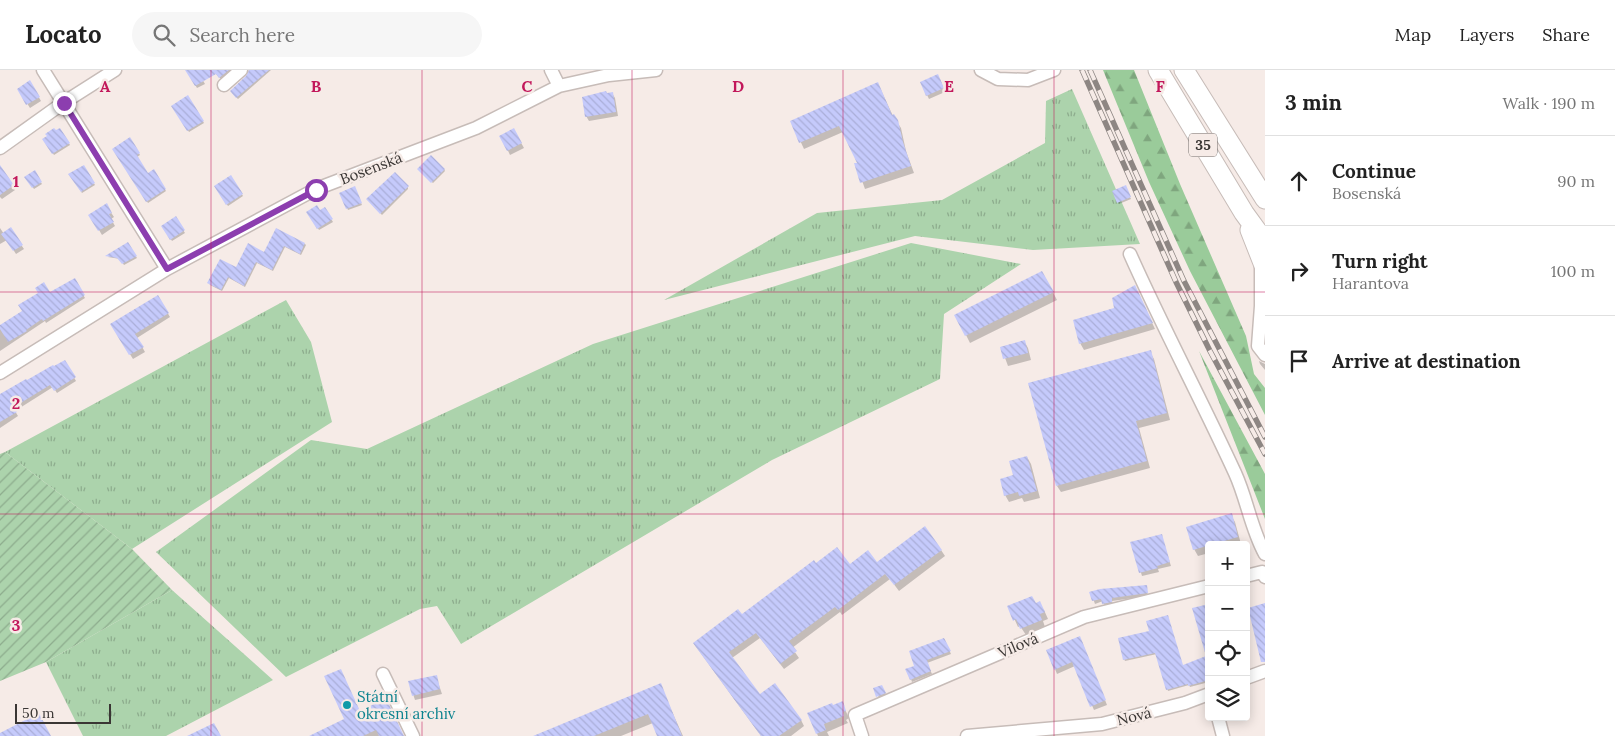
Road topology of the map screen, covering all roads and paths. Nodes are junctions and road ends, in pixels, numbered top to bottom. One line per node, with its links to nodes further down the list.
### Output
1 (42, 70): 12 (street)
2 (115, 70): 12 (street)
3 (241, 70): 10 (street)
4 (551, 70): 11 (street)
5 (656, 70): 11 (street, Bosenská)
6 (981, 70): 7 (street)
7 (1054, 70)
8 (1184, 70): 14 (highway, 35)
9 (1160, 74): 15 (highway, 35)
10 (224, 85)
11 (559, 86): 19 (street, Bosenská)
12 (64, 103): 13 (street); 19 (street)
13 (0, 148)
14 (1265, 199)
15 (1244, 213): 16 (highway, 35); 18 (highway)
16 (1265, 242)
17 (1130, 254): 23 (street)
18 (1263, 265): 20 (street)
19 (167, 269): 22 (street, Bosenská)
20 (1263, 309): 21 (street)
21 (1265, 355)
22 (0, 373)
23 (1265, 554)
24 (1250, 575): 25 (street)
25 (1265, 577)
26 (1205, 587): 34 (street, Vilová)
27 (1265, 671): 29 (street)
28 (382, 674): 33 (street)
29 (1250, 677)
30 (1205, 696): 32 (street, Nová)
31 (1219, 721): 36 (street)
32 (1103, 730): 35 (street, Nová)
33 (413, 736)
34 (862, 736)
35 (967, 736)
36 (1223, 736)

